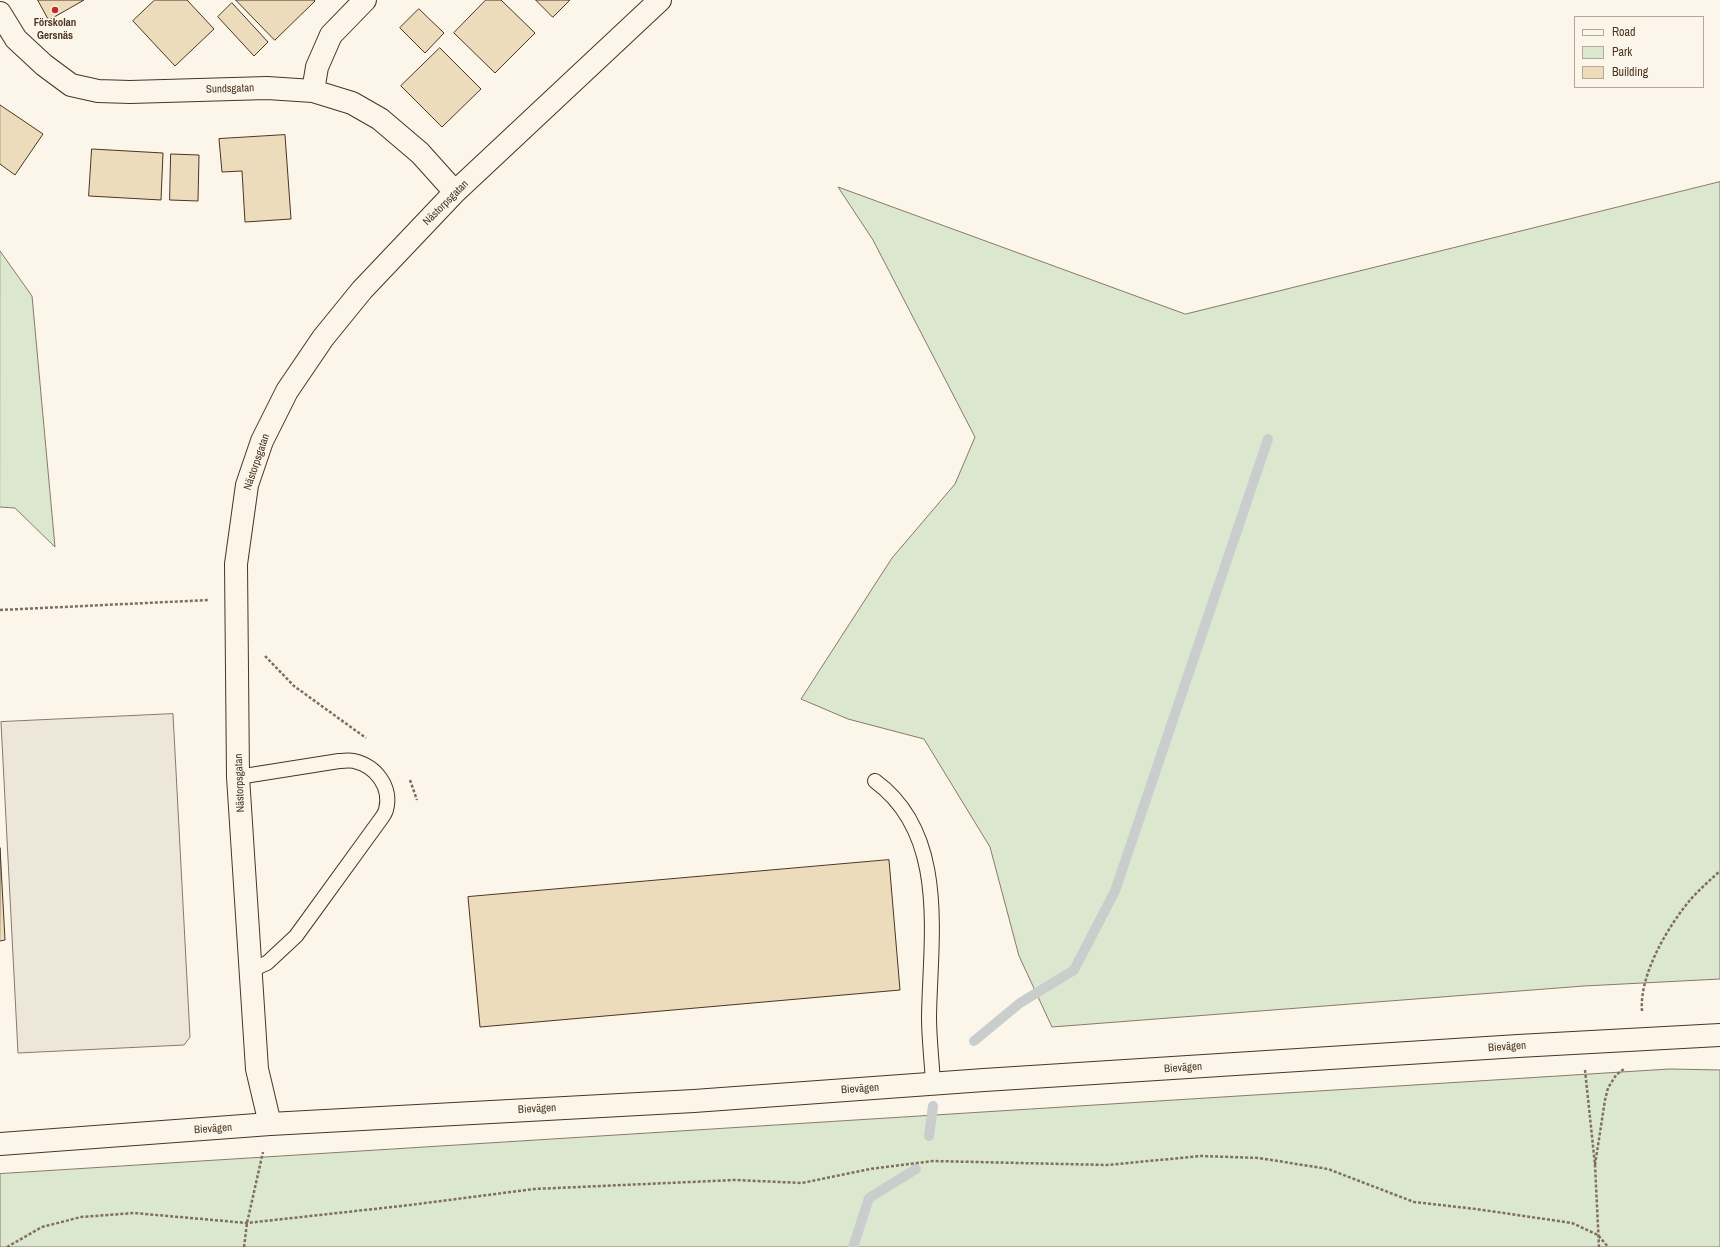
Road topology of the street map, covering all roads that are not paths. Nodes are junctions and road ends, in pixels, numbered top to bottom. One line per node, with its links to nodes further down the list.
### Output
1 (365, 0): 4 (street)
2 (660, 0): 5 (street, Nästorpsgatan)
3 (0, 13): 4 (street, Sundsgatan)
4 (313, 91): 5 (street, Sundsgatan)
5 (455, 192): 6 (street, Nästorpsgatan)
6 (238, 777): 8 (street, Nästorpsgatan); 8 (lane)
7 (875, 781): 10 (lane)
8 (251, 970): 11 (street, Nästorpsgatan)
9 (1720, 1036): 10 (street, Bievägen)
10 (933, 1084): 11 (street, Bievägen)
11 (270, 1124): 12 (street, Bievägen)
12 (0, 1144)

